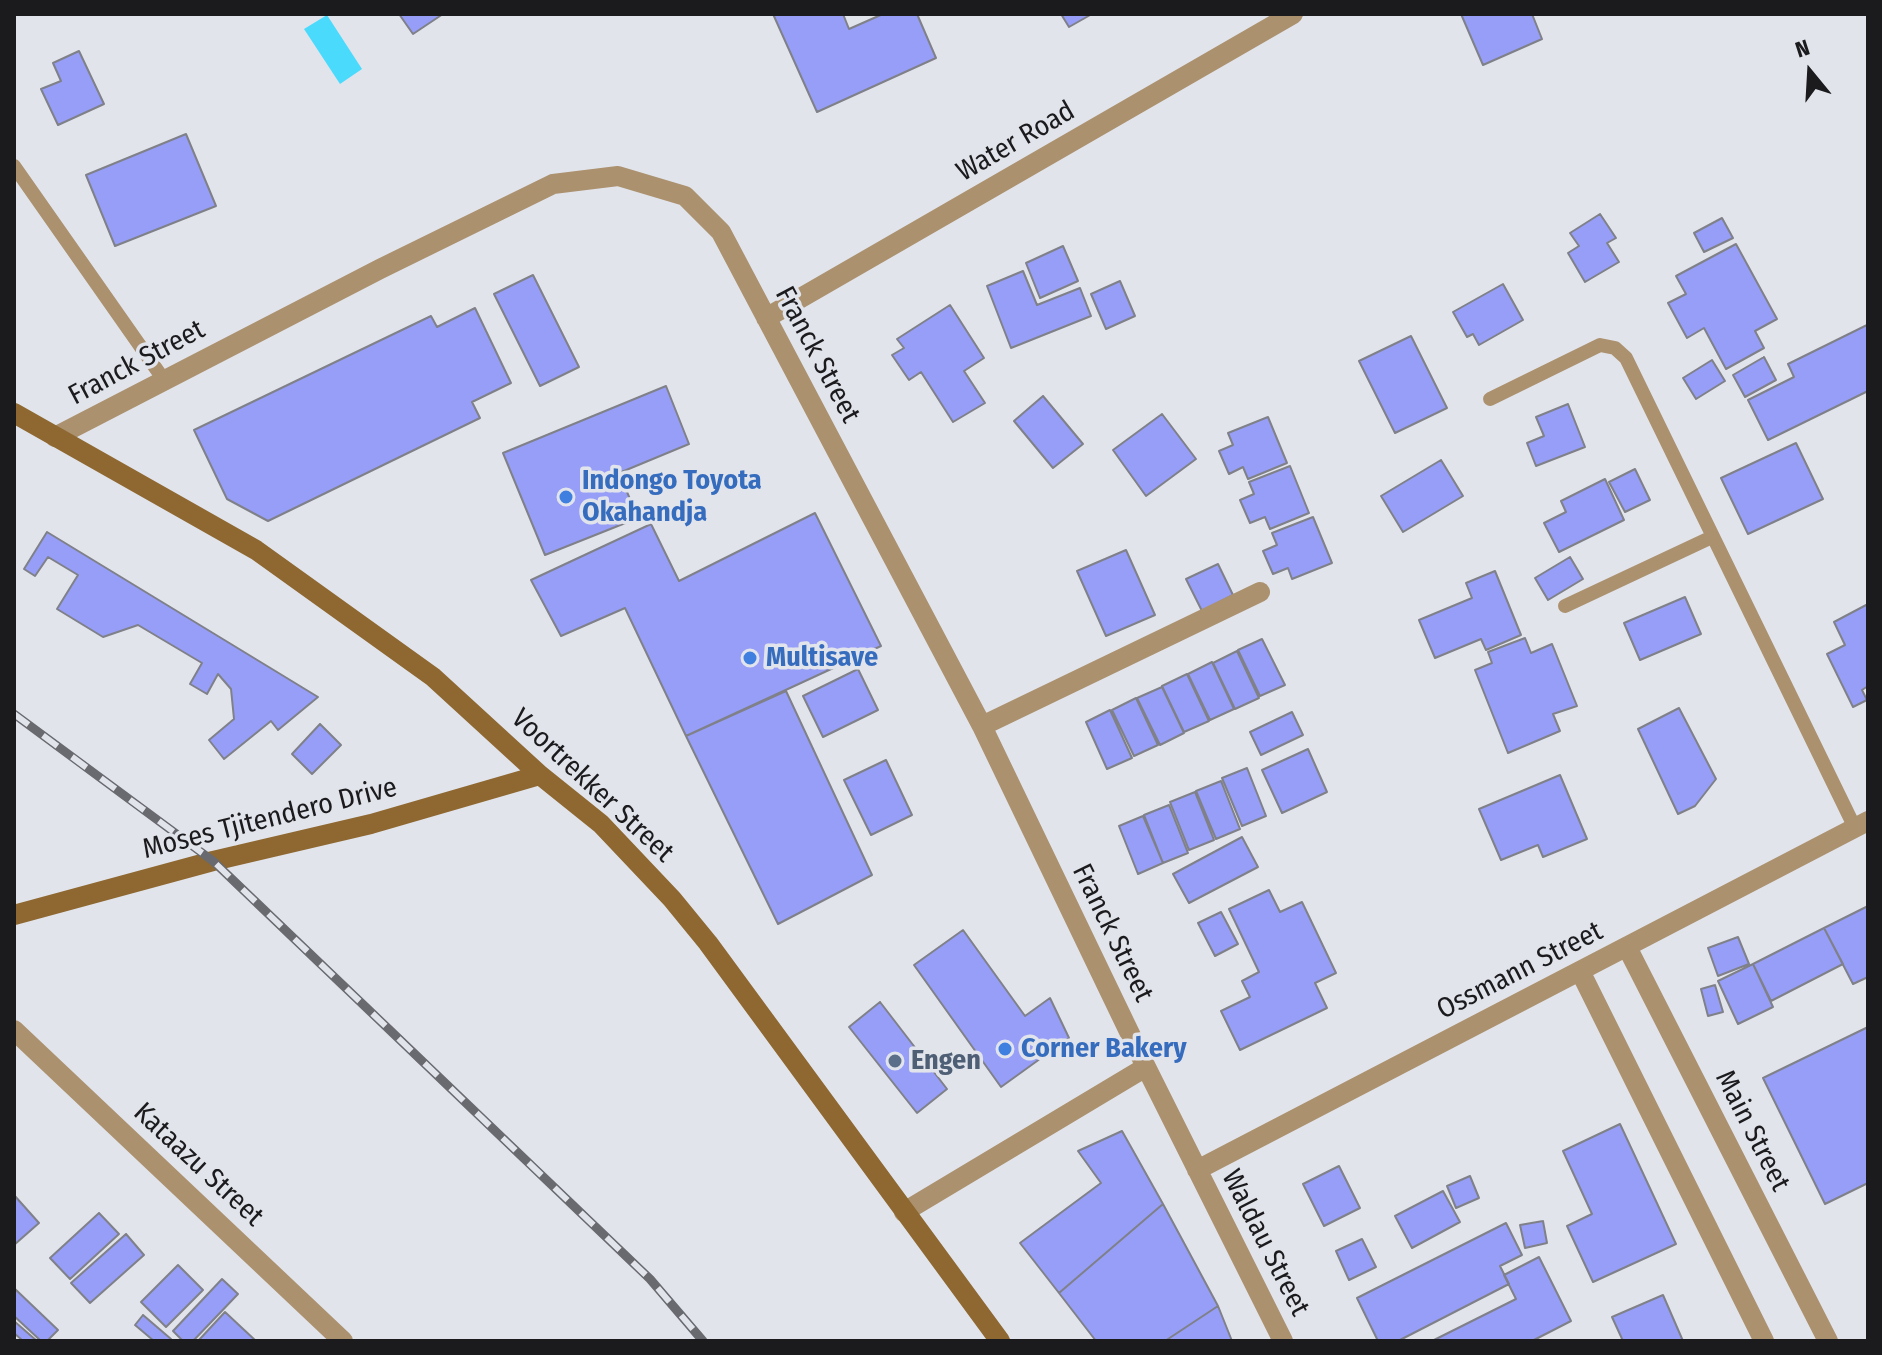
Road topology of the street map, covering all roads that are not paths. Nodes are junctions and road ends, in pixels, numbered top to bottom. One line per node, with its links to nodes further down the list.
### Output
1 (1293, 14): 3 (street, Water Road)
2 (14, 166): 4 (lane)
3 (766, 318): 4 (street, Franck Street); 11 (street, Franck Street)
4 (164, 380): 7 (street, Franck Street)
5 (1490, 399): 8 (lane)
6 (14, 413): 7 (main road, Voortrekker Street)
7 (55, 437): 12 (main road, Voortrekker Street)
8 (1712, 537): 10 (lane); 13 (lane)
9 (1260, 592): 11 (street)
10 (1565, 606)
11 (982, 726): 18 (street, Franck Street)
12 (540, 775): 14 (main road, Moses Tjitendero Drive); 20 (main road, Voortrekker Street)
13 (1861, 825): 15 (street, Ossmann Street)
14 (14, 915)
15 (1627, 947): 16 (street, Ossmann Street); 25 (street, Main Street)
16 (1580, 971): 19 (street, Ossmann Street); 24 (street)
17 (14, 1030): 21 (street, Kataazu Street)
18 (1146, 1067): 19 (street, Franck Street); 20 (street)
19 (1197, 1170): 23 (street, Waldau Street)
20 (904, 1212): 22 (main road, Voortrekker Street)
21 (343, 1341)
22 (1000, 1341)
23 (1283, 1341)
24 (1764, 1341)
25 (1828, 1341)

